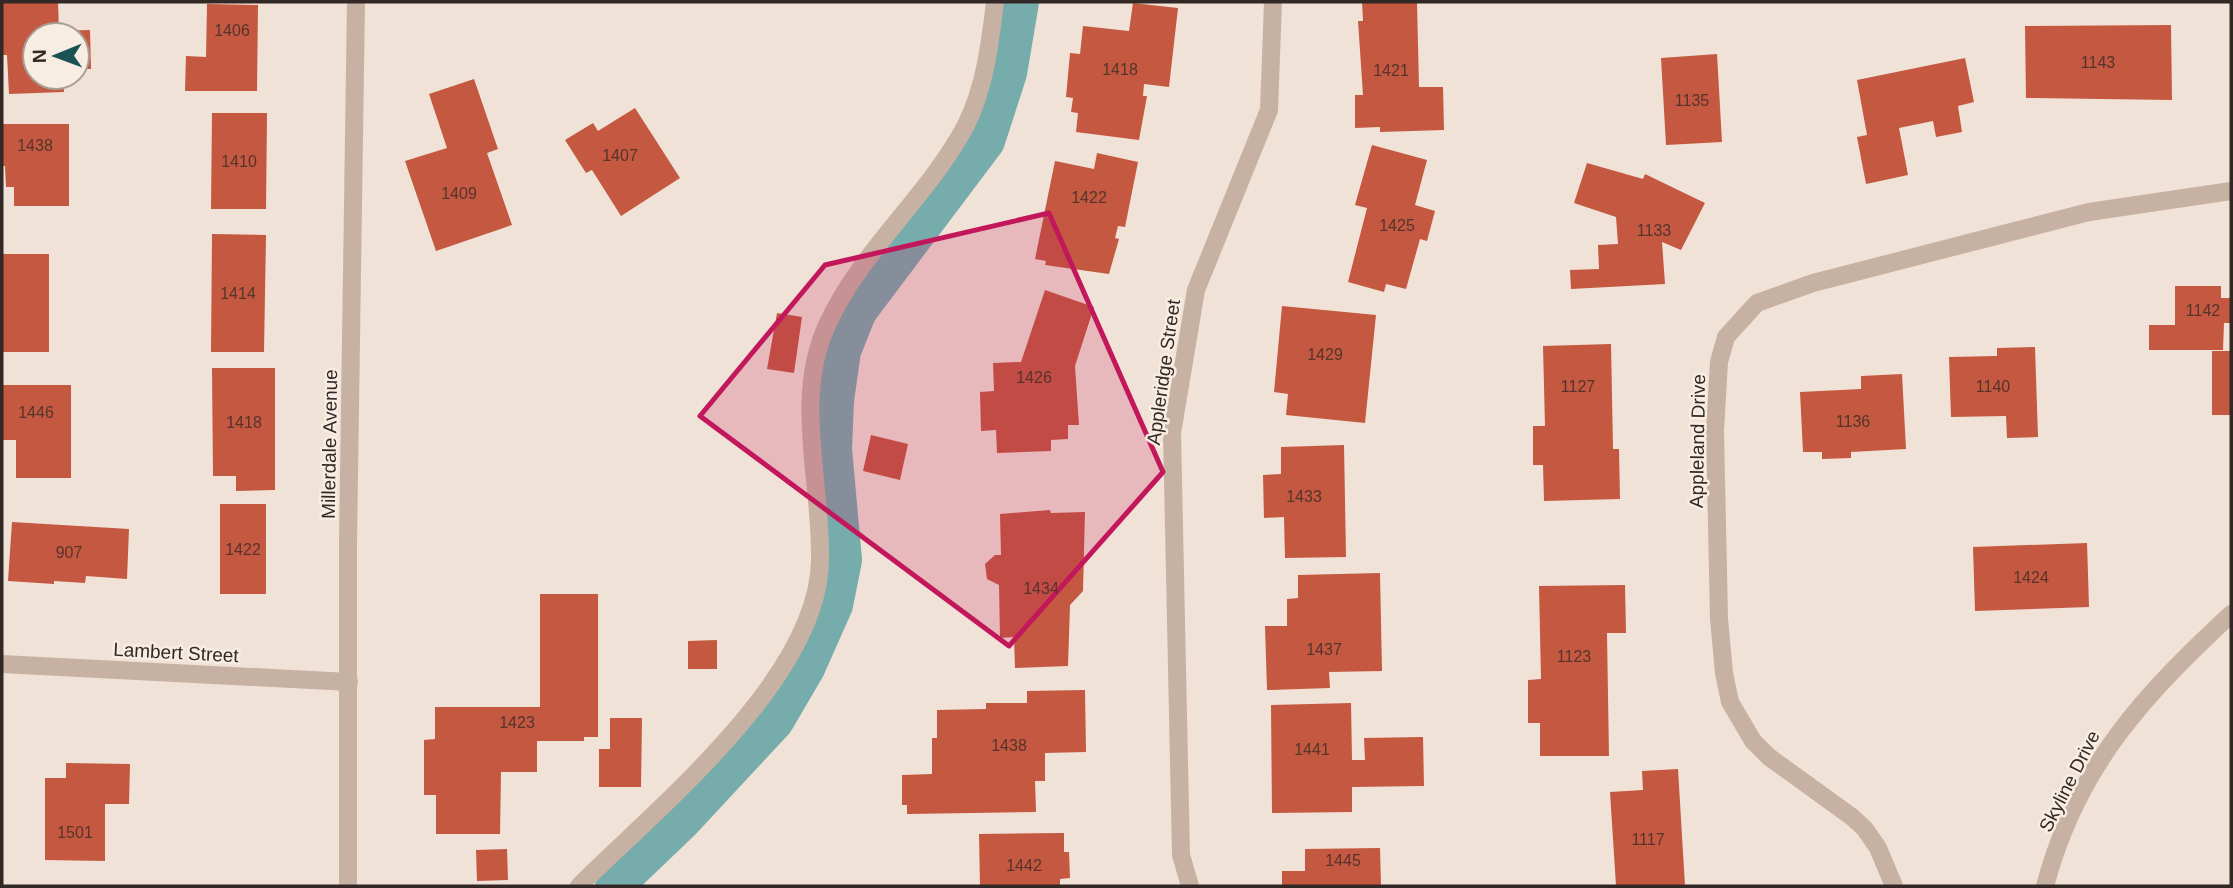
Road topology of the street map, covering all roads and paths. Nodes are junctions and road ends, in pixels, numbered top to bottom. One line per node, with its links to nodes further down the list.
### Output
1 (356, 2): 7 (street, Millerdale Avenue)
2 (995, 2): 9 (street)
3 (1273, 2): 10 (street, Appleridge Street)
4 (2231, 191): 11 (street, Appleland Drive)
5 (2231, 614): 12 (street, Skyline Drive)
6 (2, 664): 7 (street, Lambert Street)
7 (349, 682): 8 (street, Millerdale Avenue)
8 (348, 886)
9 (579, 886)
10 (1190, 886)
11 (1895, 886)
12 (2045, 886)

